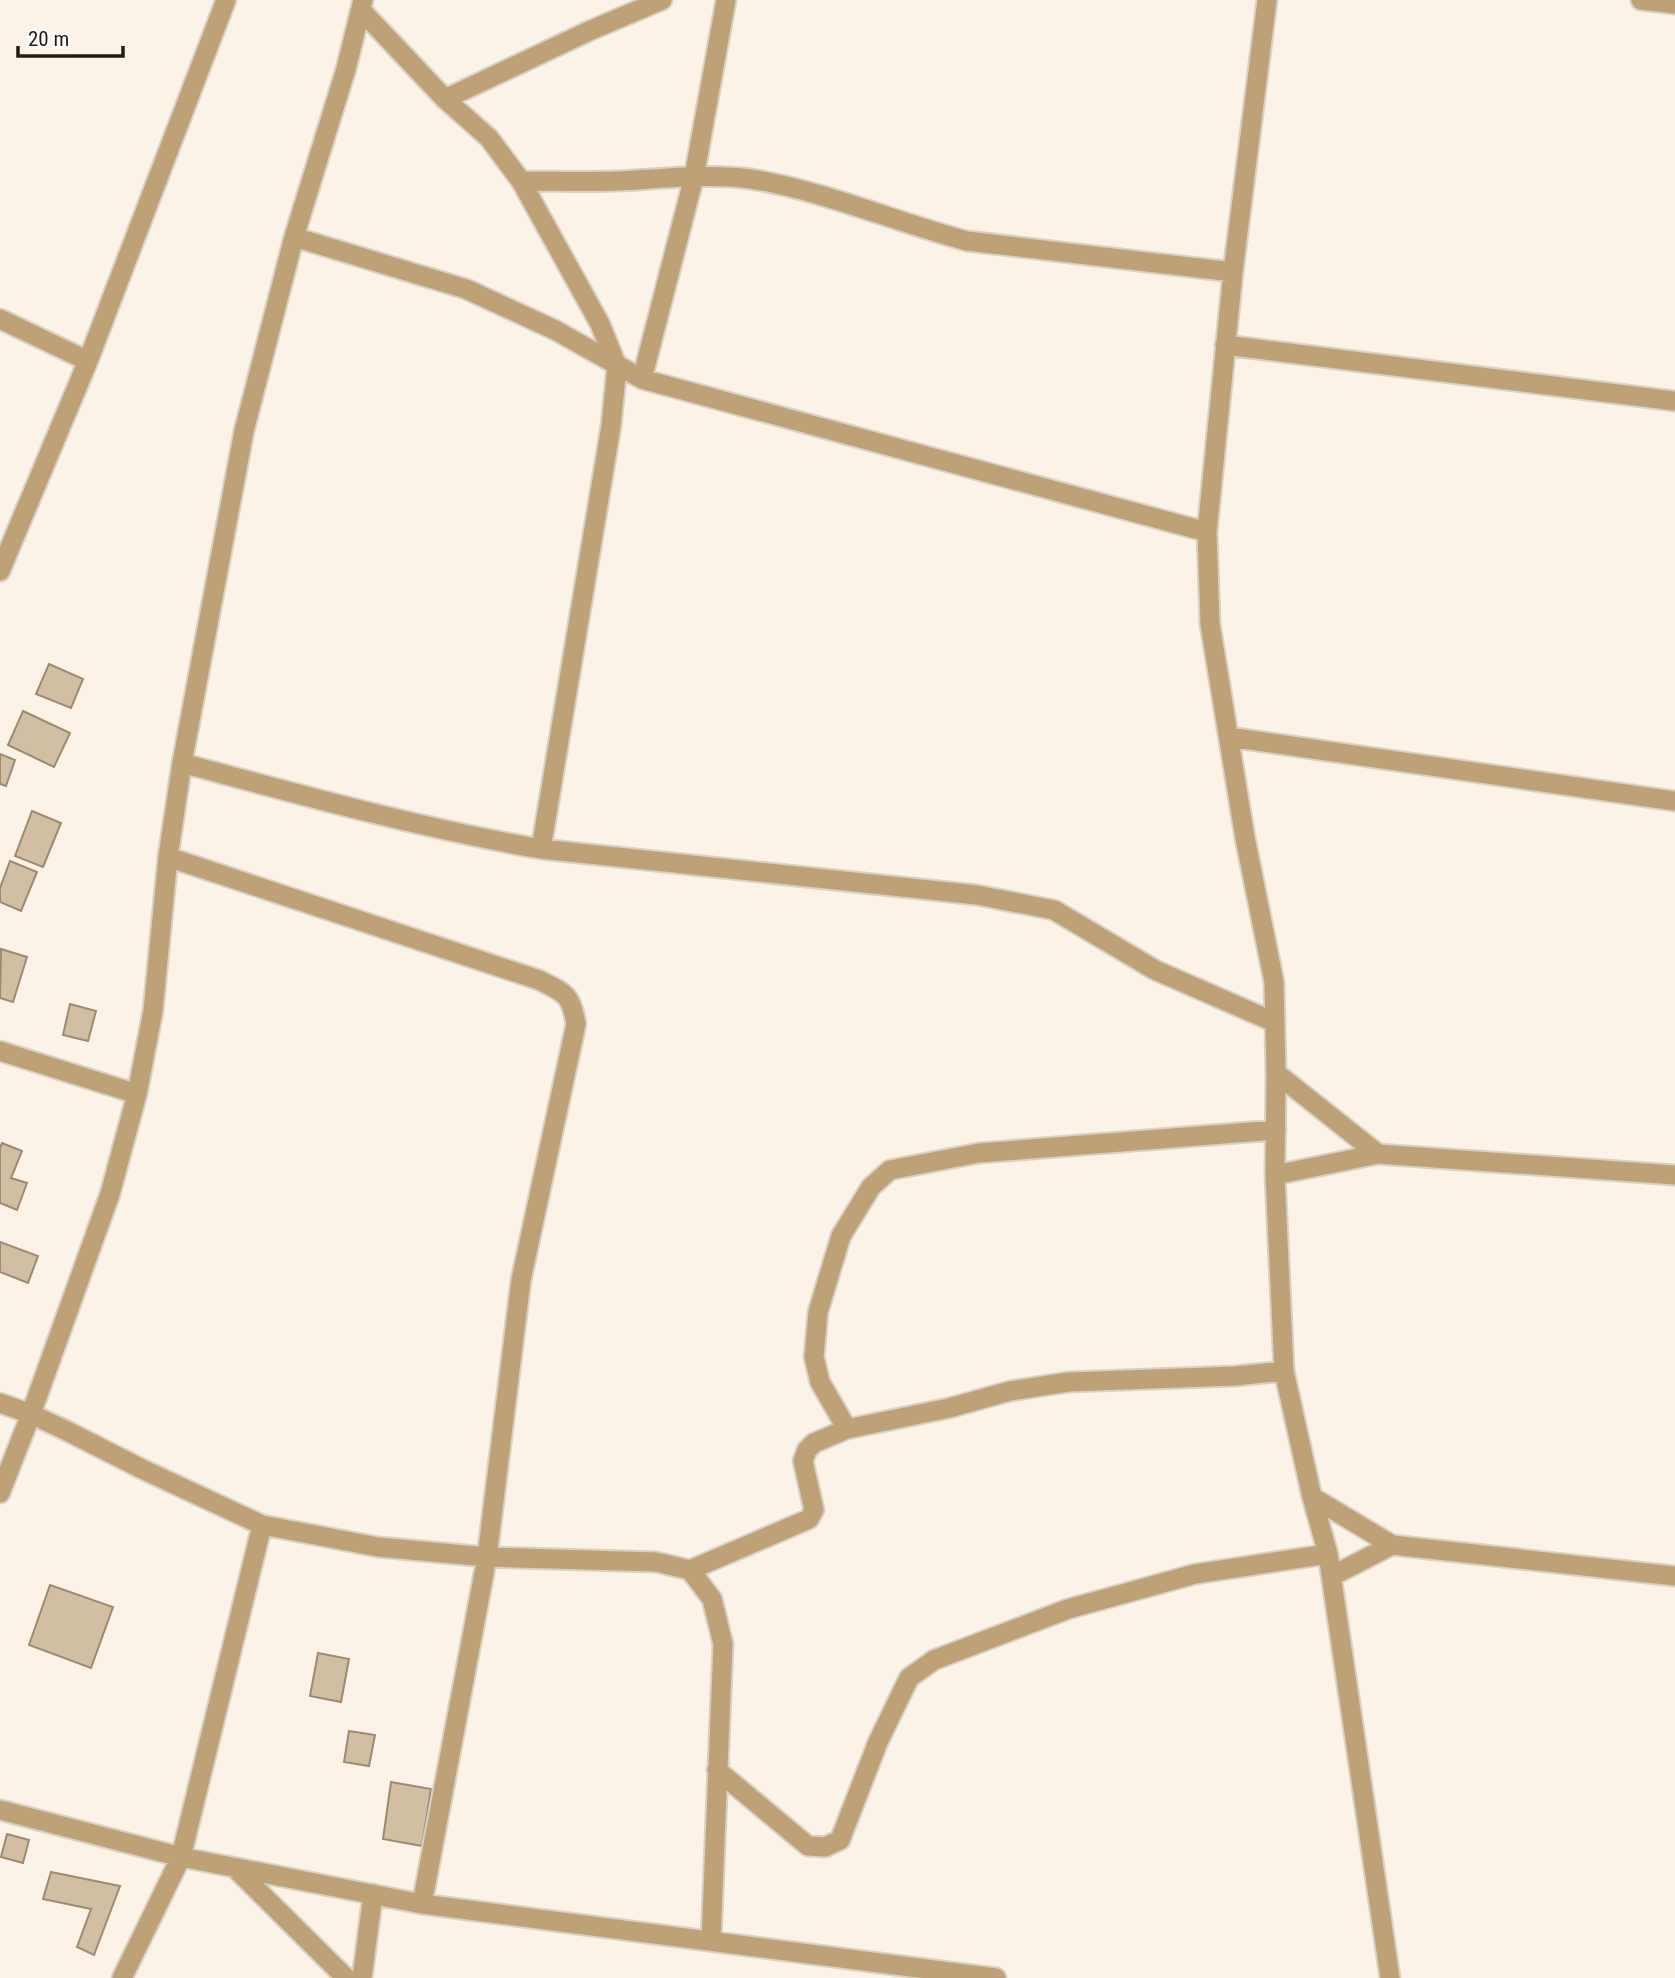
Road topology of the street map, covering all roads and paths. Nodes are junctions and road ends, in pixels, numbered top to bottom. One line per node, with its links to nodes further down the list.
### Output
1 (226, 0): 15 (street)
2 (662, 0): 8 (street)
3 (726, 0): 9 (street)
4 (1267, 0): 12 (street)
5 (1641, 0): 6 (street)
6 (1675, 4)
7 (362, 5): 8 (street); 11 (street)
8 (445, 99): 10 (street)
9 (694, 177): 10 (street); 12 (street); 17 (street)
10 (521, 181): 16 (street)
11 (294, 237): 16 (street); 22 (street)
12 (1233, 272): 14 (street)
13 (0, 319): 15 (street)
14 (1225, 345): 18 (street); 19 (street)
15 (88, 362): 20 (street)
16 (617, 366): 17 (street); 24 (street)
17 (642, 379): 19 (street)
18 (1675, 401)
19 (1207, 532): 21 (street)
20 (0, 571)
21 (1229, 737): 23 (street); 26 (street)
22 (182, 763): 24 (street); 25 (street)
23 (1675, 801)
24 (541, 849): 26 (street)
25 (168, 857): 29 (street); 43 (street)
26 (1275, 1021): 28 (street)
27 (0, 1052): 29 (street)
28 (1276, 1073): 30 (street); 31 (street)
29 (137, 1094): 36 (street)
30 (1276, 1130): 32 (street); 37 (street)
31 (1378, 1154): 32 (street); 33 (street)
32 (1275, 1175): 34 (street)
33 (1675, 1175)
34 (1284, 1371): 37 (street); 39 (street)
35 (0, 1403): 36 (street)
36 (31, 1414): 38 (street); 40 (street)
37 (847, 1429): 44 (street)
38 (0, 1493)
39 (1312, 1497): 41 (street); 42 (street)
40 (262, 1525): 43 (street); 49 (street)
41 (1392, 1545): 45 (street); 46 (street)
42 (1328, 1553): 45 (street); 47 (street)
43 (487, 1557): 44 (street); 52 (street)
44 (690, 1570): 47 (street)
45 (1332, 1576): 58 (street)
46 (1675, 1576)
47 (717, 1770): 53 (street)
48 (0, 1810): 49 (street)
49 (181, 1857): 50 (street); 54 (street)
50 (235, 1868): 51 (street); 55 (street)
51 (373, 1894): 52 (street); 56 (street)
52 (422, 1904): 53 (street)
53 (711, 1941): 57 (street)
54 (122, 1978)
55 (346, 1978)
56 (362, 1978)
57 (996, 1978)
58 (1390, 1978)

